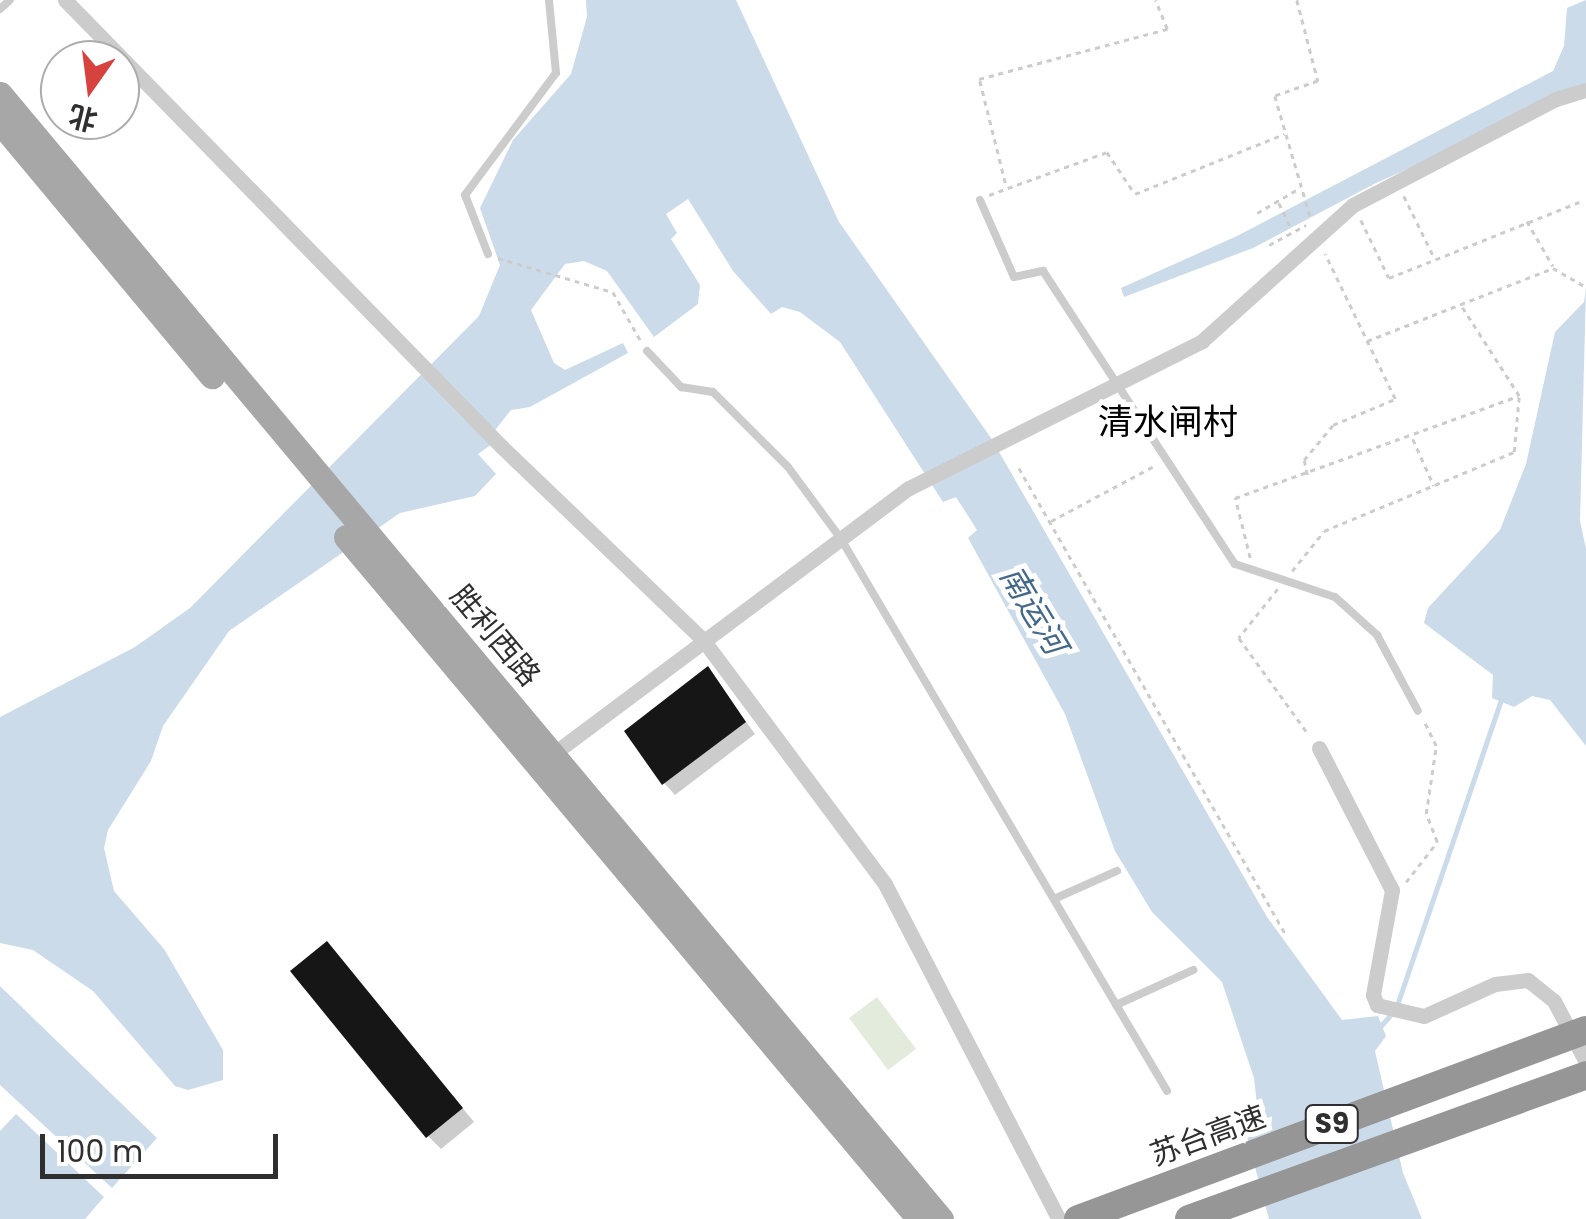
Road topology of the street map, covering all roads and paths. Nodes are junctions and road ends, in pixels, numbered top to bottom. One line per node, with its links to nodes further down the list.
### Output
1 (10, 0): 6 (lane)
2 (65, 0): 42 (street)
3 (549, 0): 23 (lane)
4 (1155, 0): 12 (path)
5 (1297, 0): 10 (path)
6 (0, 9)
7 (1586, 90): 11 (street)
8 (0, 94): 36 (main road, 胜利西路)
9 (0, 122): 36 (main road, 胜利西路)
10 (1286, 133): 12 (path); 13 (path)
11 (1397, 182): 17 (street); 24 (path)
12 (1006, 186): 14 (path)
13 (1300, 188): 15 (path); 20 (path)
14 (980, 200): 30 (lane)
15 (1278, 202): 18 (path); 20 (path)
16 (1582, 202): 19 (path)
17 (1354, 205): 21 (street); 24 (path)
18 (1258, 213)
19 (1527, 221): 24 (path); 25 (path)
20 (1292, 230): 22 (path)
21 (1318, 237): 28 (path); 30 (street)
22 (1269, 245)
23 (488, 254): 29 (path)
24 (1434, 258)
25 (1554, 268): 26 (path); 27 (path)
26 (1586, 288)
27 (1460, 304): 28 (path); 31 (path)
28 (1368, 341): 35 (path)
29 (647, 352): 39 (lane)
30 (1118, 382): 33 (lane); 39 (street)
31 (1519, 396): 32 (path); 37 (path)
32 (1412, 437): 35 (path); 37 (path)
33 (1167, 459): 38 (path); 40 (lane)
34 (1019, 468): 38 (path)
35 (1306, 475): 40 (path)
36 (306, 476): 45 (main road, 胜利西路)
37 (1434, 487): 41 (path)
38 (1050, 522): 49 (path)
39 (841, 539): 42 (street); 48 (lane)
40 (1253, 571): 41 (lane)
41 (1283, 583): 43 (lane); 44 (path)
42 (704, 641): 45 (street); 60 (street)
43 (1418, 711): 47 (path)
44 (1319, 748): 47 (street)
45 (545, 761): 58 (main road, 胜利西路); 59 (main road, 胜利西路)
46 (1116, 871): 48 (lane)
47 (1390, 899): 53 (street)
48 (1054, 900): 51 (lane)
49 (1285, 933)
50 (1193, 970): 51 (lane)
51 (1116, 1005): 56 (lane)
52 (1586, 1030): 61 (highway, 苏台高速 / S9, bridge)
53 (1586, 1062)
54 (1586, 1075): 57 (highway, S9)
55 (1586, 1090): 57 (highway)
56 (1167, 1091)
57 (1385, 1148): 62 (highway, S9)
58 (918, 1219)
59 (942, 1219)
60 (1059, 1219)
61 (1078, 1219)
62 (1189, 1219)

